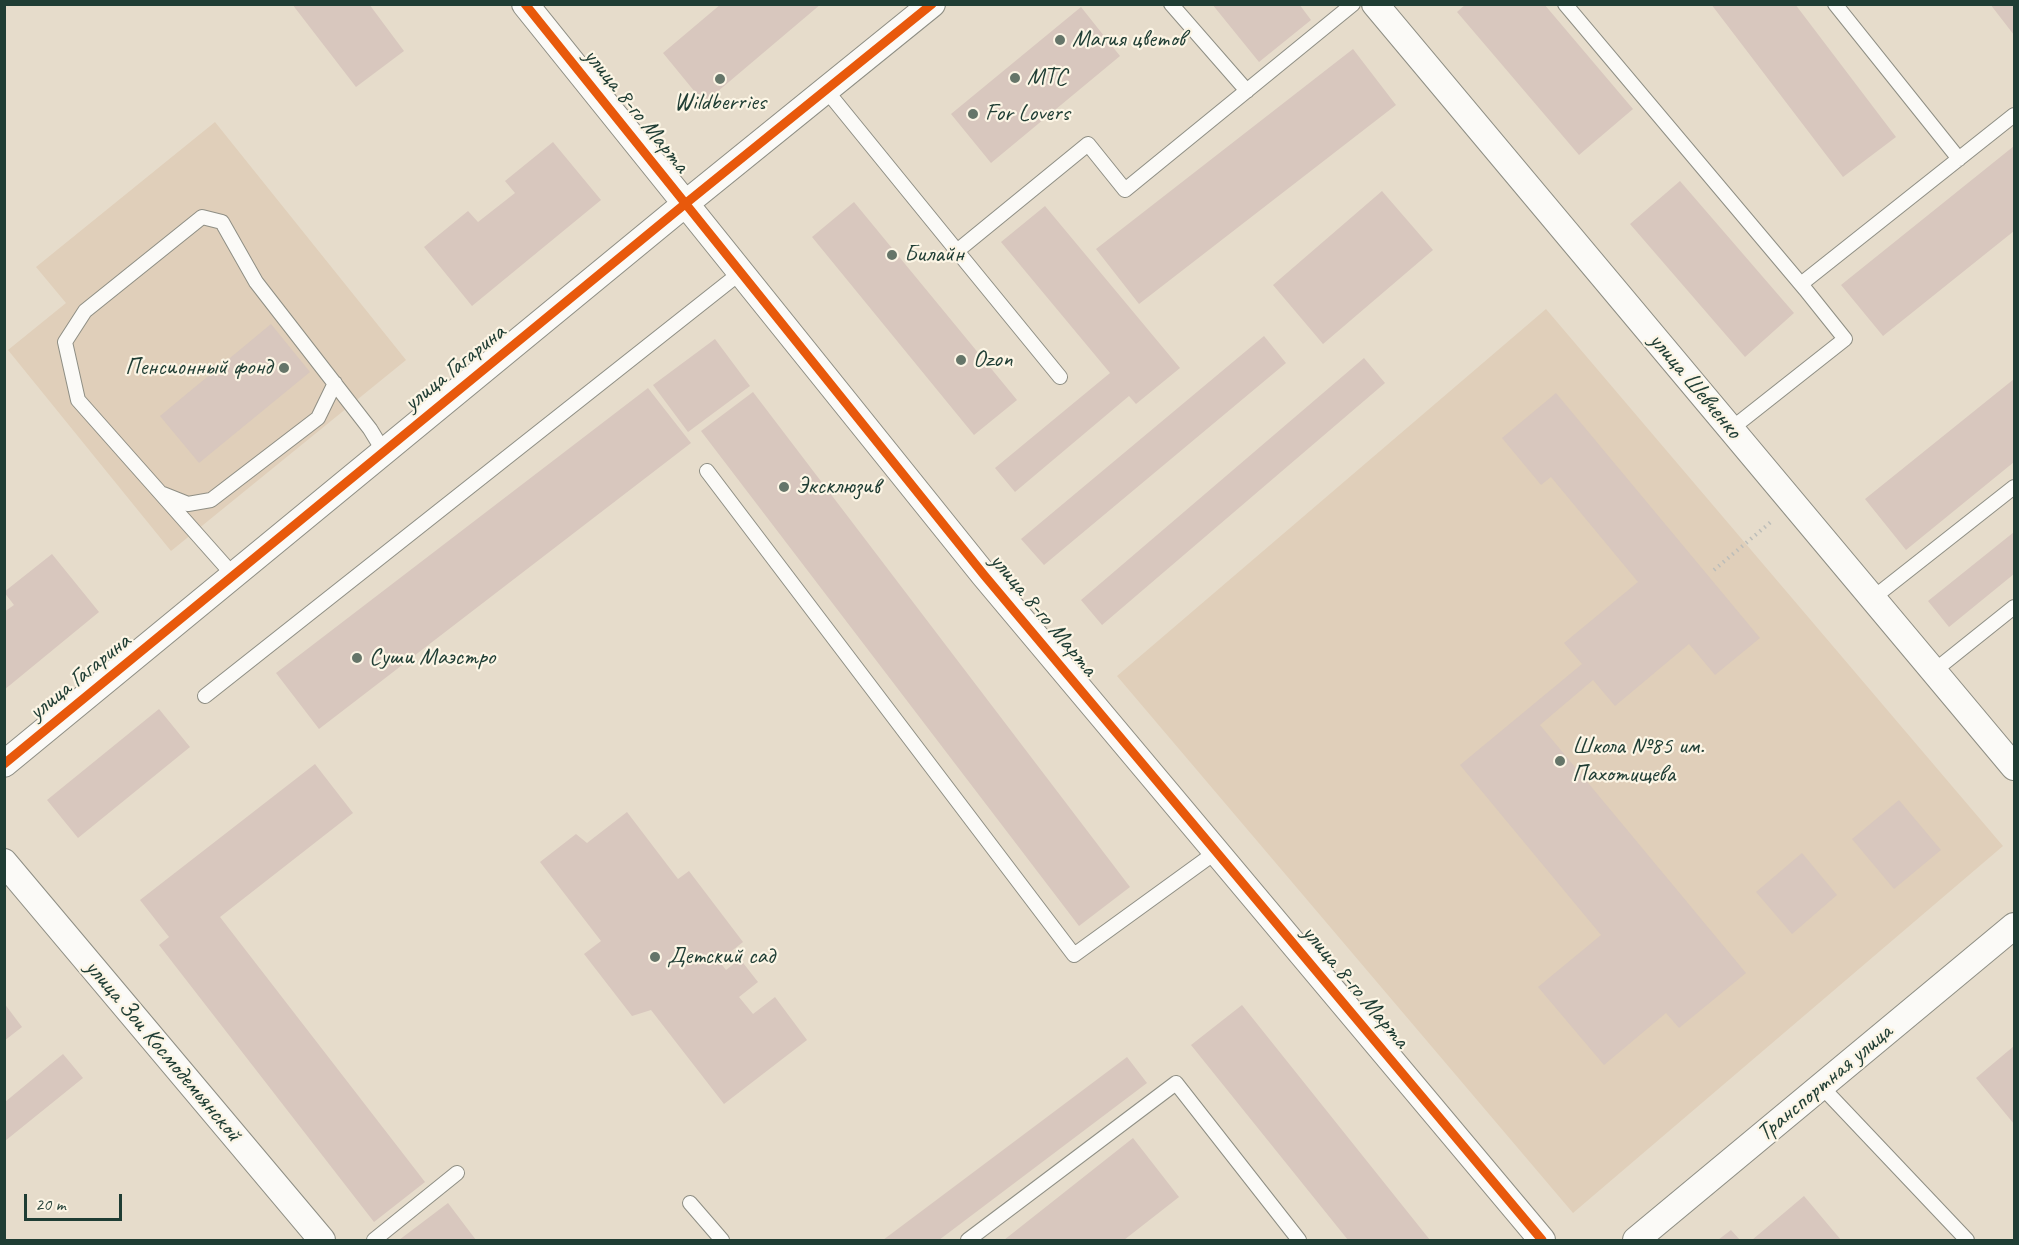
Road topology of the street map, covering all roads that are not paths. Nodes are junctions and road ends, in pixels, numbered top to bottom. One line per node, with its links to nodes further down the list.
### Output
1 (525, 4): 12 (street, улица 8-го Марта)
2 (932, 4): 8 (street, улица Гагарина)
3 (1171, 4): 9 (lane)
4 (1353, 4): 9 (lane)
5 (1375, 4): 18 (street, улица Шевченко)
6 (1565, 4): 15 (lane)
7 (1835, 4): 11 (lane)
8 (826, 90): 12 (street, улица Гагарина); 13 (lane)
9 (1247, 91): 13 (lane)
10 (2014, 115): 11 (lane)
11 (1959, 159): 15 (lane)
12 (685, 204): 14 (street, улица 8-го Марта); 19 (street, улица Гагарина)
13 (957, 251): 16 (lane)
14 (741, 273): 27 (lane); 30 (street, улица 8-го Марта)
15 (1807, 291): 18 (lane)
16 (1060, 377)
17 (334, 383): 19 (lane); 22 (lane); 22 (lane)
18 (1731, 429): 24 (street, улица Шевченко)
19 (384, 452): 23 (street, улица Гагарина)
20 (707, 471): 30 (lane)
21 (2014, 487): 24 (lane)
22 (161, 493): 23 (lane)
23 (234, 576): 28 (street, улица Гагарина)
24 (1873, 598): 26 (street, улица Шевченко)
25 (2014, 607): 26 (lane)
26 (1934, 672): 29 (street, улица Шевченко)
27 (205, 696)
28 (4, 764)
29 (2014, 767)
30 (1216, 852): 41 (street, улица 8-го Марта)
31 (4, 862): 36 (street, улица Зои Космодемьянской)
32 (2014, 926): 33 (street, Транспортная улица)
33 (1821, 1086): 42 (street, Транспортная улица); 43 (lane)
34 (458, 1173): 37 (lane)
35 (690, 1203): 38 (lane)
36 (322, 1240)
37 (374, 1240)
38 (722, 1240)
39 (968, 1240): 40 (lane)
40 (1299, 1240)
41 (1542, 1240)
42 (1636, 1240)
43 (1967, 1240)

